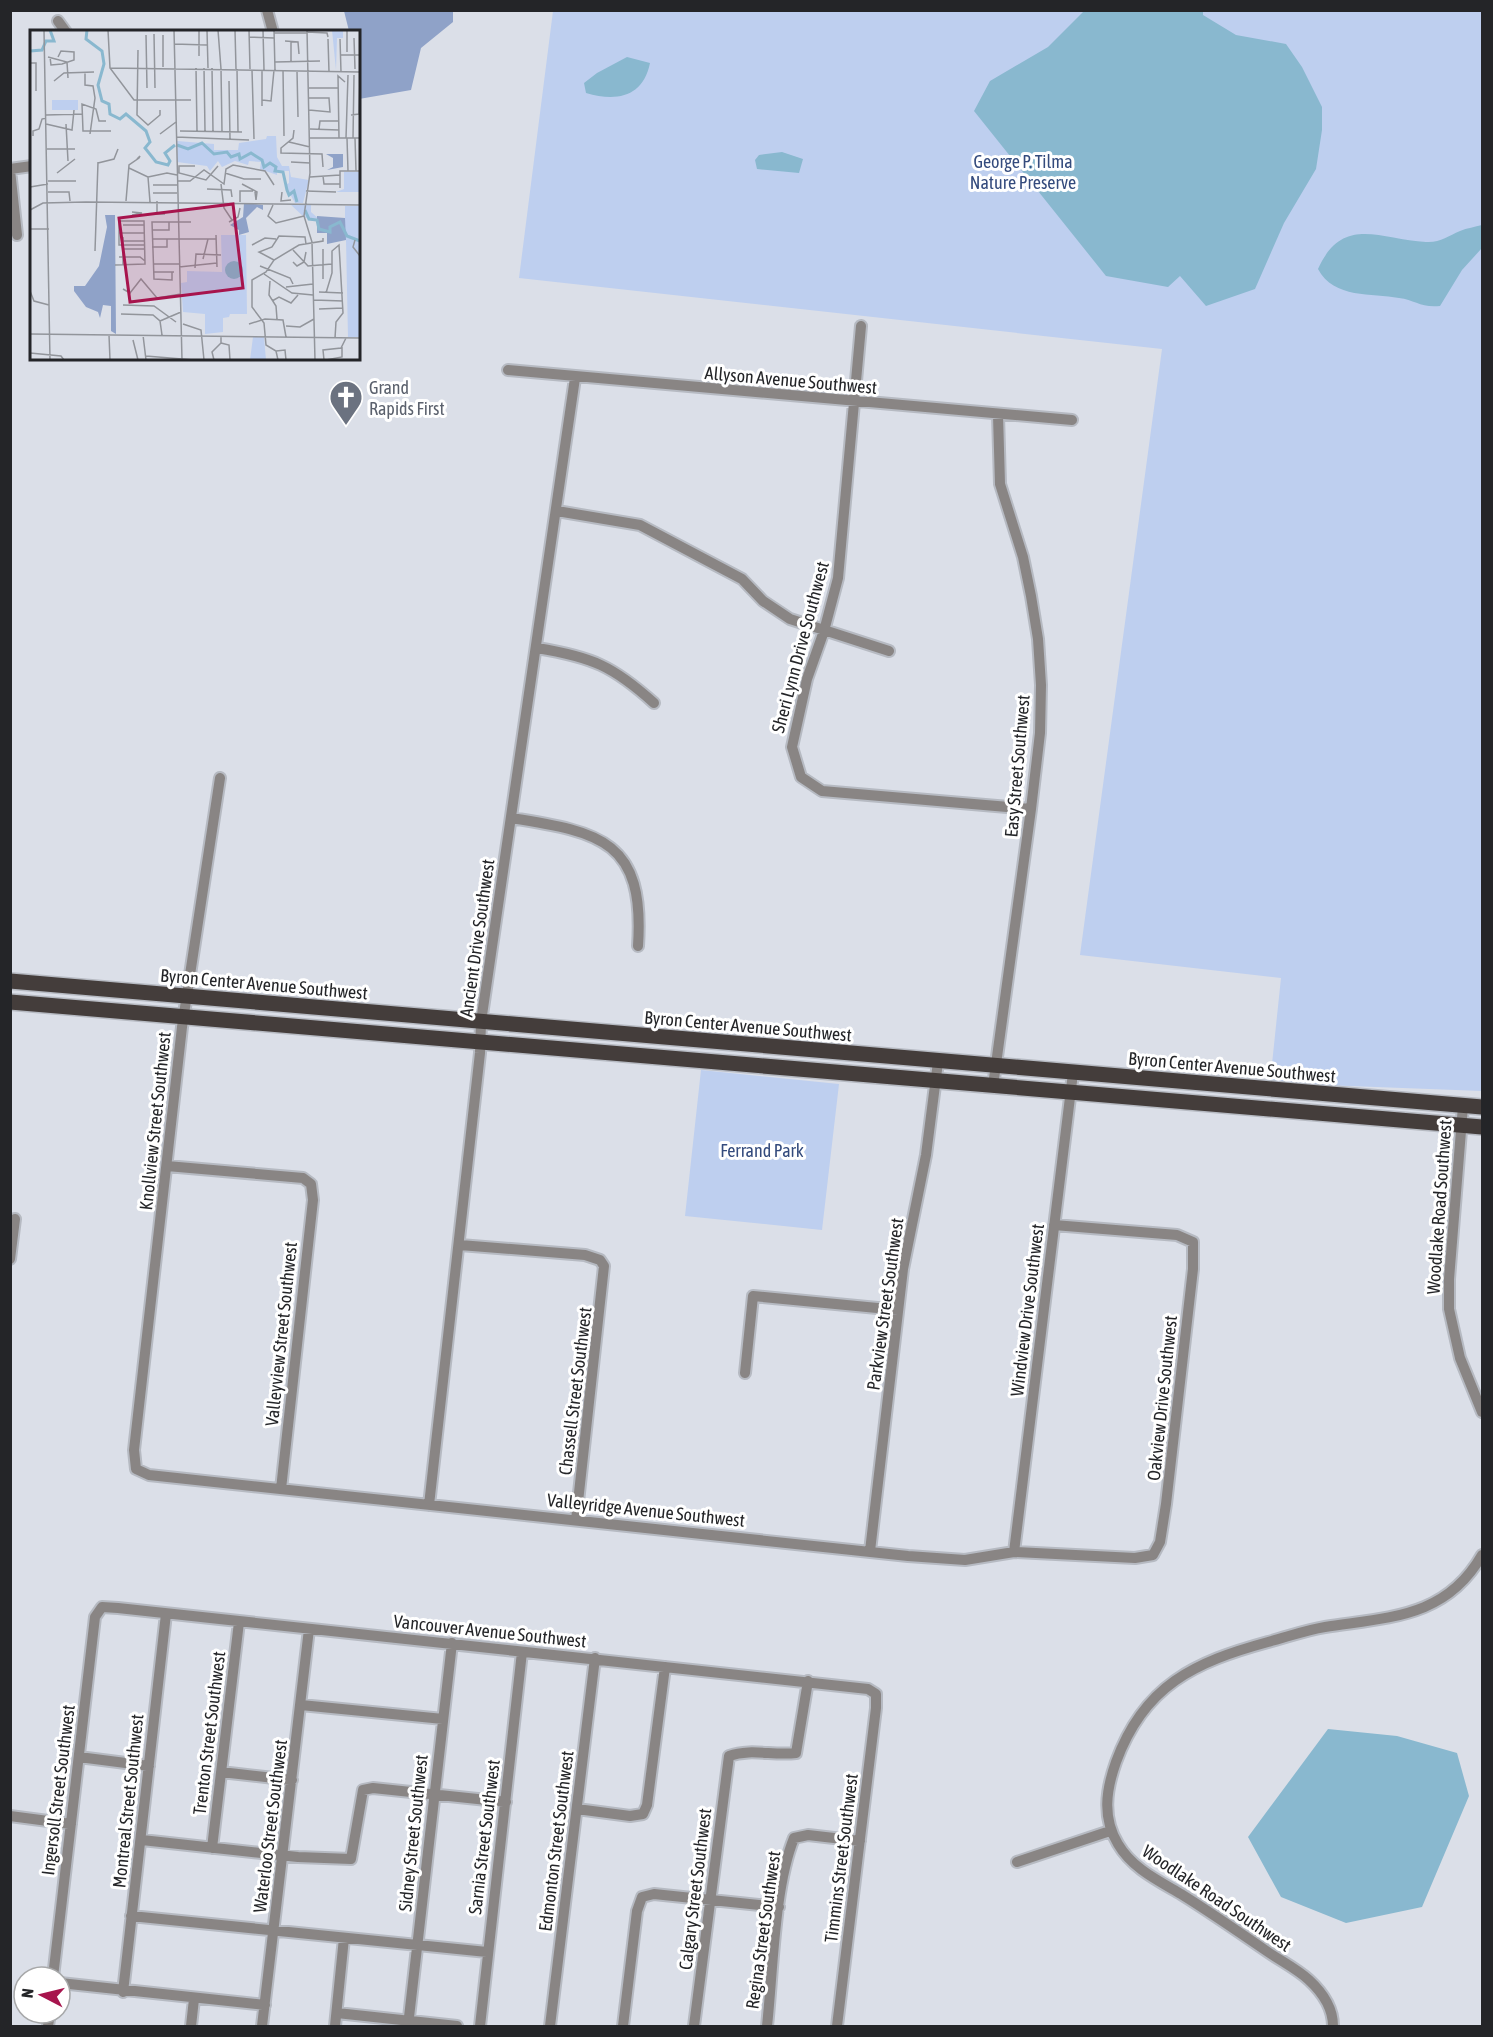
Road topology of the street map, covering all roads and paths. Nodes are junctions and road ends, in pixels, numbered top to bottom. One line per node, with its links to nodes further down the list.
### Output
1 (267, 10): 4 (street)
2 (57, 21): 3 (street)
3 (64, 30)
4 (272, 30)
5 (30, 166): 6 (street)
6 (10, 169): 7 (street)
7 (17, 235)
8 (861, 326): 11 (street, Sheri Lynn Drive Southwest)
9 (508, 370): 10 (street, Allyson Avenue Southwest)
10 (575, 378): 11 (street, Allyson Avenue Southwest); 14 (street, Ancient Drive Southwest)
11 (855, 402): 12 (street, Allyson Avenue Southwest); 15 (street, Sheri Lynn Drive Southwest)
12 (998, 415): 13 (street, Allyson Avenue Southwest); 20 (street, Easy Street Southwest)
13 (1072, 420)
14 (557, 511): 15 (street); 16 (street, Ancient Drive Southwest)
15 (824, 631): 17 (street); 20 (street, Sheri Lynn Drive Southwest)
16 (537, 648): 18 (street); 21 (street, Ancient Drive Southwest)
17 (889, 651)
18 (654, 703)
19 (220, 778): 24 (street, Knollview Street Southwest)
20 (1031, 809): 30 (street, Easy Street Southwest)
21 (511, 818): 22 (street); 27 (street, Ancient Drive Southwest)
22 (638, 946)
23 (10, 981): 24 (main road, Byron Center Avenue Southwest)
24 (188, 997): 26 (street, Knollview Street Southwest); 27 (main road, Byron Center Avenue Southwest)
25 (10, 1002): 26 (main road)
26 (184, 1017): 28 (main road); 39 (street, Knollview Street Southwest)
27 (481, 1022): 28 (street, Ancient Drive Southwest); 29 (main road, Byron Center Avenue Southwest)
28 (481, 1042): 32 (main road); 42 (street, Ancient Drive Southwest)
29 (938, 1062): 30 (main road, Byron Center Avenue Southwest); 32 (street, Parkview Street Southwest)
30 (996, 1066): 31 (main road, Byron Center Avenue Southwest); 33 (street, Easy Street Southwest)
31 (1072, 1073): 34 (street, Windview Drive Southwest); 35 (main road, Byron Center Avenue Southwest)
32 (936, 1081): 33 (main road); 44 (street, Parkview Street Southwest)
33 (993, 1086): 34 (main road)
34 (1070, 1093): 37 (main road); 41 (street, Windview Drive Southwest)
35 (1463, 1106): 36 (main road, Byron Center Avenue Southwest); 37 (street, Woodlake Road Southwest)
36 (1482, 1107)
37 (1462, 1125): 38 (main road); 46 (street, Woodlake Road Southwest)
38 (1482, 1127)
39 (167, 1166): 47 (street, Knollview Street Southwest); 48 (street, Valleyview Street Southwest)
40 (15, 1219): 43 (street)
41 (1054, 1225): 52 (street, Windview Drive Southwest); 53 (street, Oakview Drive Southwest)
42 (460, 1245): 49 (street, Ancient Drive Southwest); 50 (street, Chassell Street Southwest)
43 (10, 1259)
44 (898, 1310): 45 (street); 51 (street, Parkview Street Southwest)
45 (745, 1373)
46 (1482, 1412)
47 (136, 1469): 48 (street, Valleyridge Avenue Southwest)
48 (281, 1489): 49 (street, Valleyridge Avenue Southwest)
49 (429, 1505): 50 (street, Valleyridge Avenue Southwest)
50 (576, 1520): 51 (street, Valleyridge Avenue Southwest)
51 (870, 1551): 52 (street, Valleyridge Avenue Southwest)
52 (1014, 1552): 53 (street, Valleyridge Avenue Southwest)
53 (1153, 1555)
54 (1482, 1555): 76 (street, Woodlake Road Southwest)
55 (99, 1609): 56 (street, Vancouver Avenue Southwest); 67 (street, Ingersoll Street Southwest)
56 (166, 1614): 57 (street, Vancouver Avenue Southwest); 68 (street, Montreal Street Southwest)
57 (239, 1622): 58 (street, Vancouver Avenue Southwest); 69 (street, Trenton Street Southwest)
58 (309, 1629): 59 (street, Vancouver Avenue Southwest); 65 (street, Waterloo Street Southwest)
59 (452, 1643): 60 (street, Vancouver Avenue Southwest); 66 (street, Sidney Street Southwest)
60 (522, 1652): 61 (street, Vancouver Avenue Southwest); 72 (street, Sarnia Street Southwest)
61 (595, 1658): 62 (street, Vancouver Avenue Southwest); 73 (street, Edmonton Street Southwest)
62 (665, 1667): 63 (street, Vancouver Avenue Southwest); 73 (street)
63 (808, 1681): 64 (street, Vancouver Avenue Southwest); 82 (street, Calgary Street Southwest)
64 (876, 1694): 78 (street, Timmins Street Southwest)
65 (301, 1705): 66 (street); 70 (street, Waterloo Street Southwest)
66 (443, 1719): 71 (street, Sidney Street Southwest)
67 (79, 1757): 68 (street); 75 (street, Ingersoll Street Southwest)
68 (149, 1766): 77 (street, Montreal Street Southwest)
69 (221, 1772): 70 (street); 79 (street, Trenton Street Southwest)
70 (292, 1780): 80 (street, Waterloo Street Southwest)
71 (434, 1795): 72 (street); 80 (street); 87 (street, Sidney Street Southwest)
72 (506, 1802): 88 (street, Sarnia Street Southwest)
73 (577, 1809): 101 (street, Edmonton Street Southwest)
74 (10, 1816): 75 (street)
75 (71, 1824): 89 (street, Ingersoll Street Southwest)
76 (1110, 1831): 81 (street); 106 (street, Woodlake Road Southwest)
77 (142, 1840): 79 (street); 84 (street, Montreal Street Southwest)
78 (860, 1840): 83 (street, Regina Street Southwest); 105 (street, Timmins Street Southwest)
79 (212, 1848): 80 (street)
80 (284, 1856): 85 (street, Waterloo Street Southwest)
81 (1017, 1862)
82 (710, 1899): 83 (street); 102 (street); 103 (street, Calgary Street Southwest)
83 (779, 1907): 104 (street, Regina Street Southwest)
84 (131, 1916): 85 (street); 91 (street, Montreal Street Southwest)
85 (275, 1931): 86 (street); 93 (street, Waterloo Street Southwest)
86 (344, 1938): 87 (street); 94 (street)
87 (417, 1946): 88 (street); 95 (street, Sidney Street Southwest)
88 (487, 1952): 100 (street, Sarnia Street Southwest)
89 (54, 1965)
90 (72, 1985): 91 (street)
91 (123, 1992): 92 (street)
92 (194, 1999): 93 (street); 96 (street)
93 (264, 2005): 97 (street, Waterloo Street Southwest)
94 (337, 2013): 95 (street); 98 (street)
95 (408, 2024): 99 (street)
96 (191, 2026)
97 (262, 2026)
98 (335, 2026)
99 (457, 2026)
100 (480, 2026)
101 (550, 2026)
102 (623, 2026)
103 (694, 2026)
104 (767, 2026)
105 (837, 2026)
106 (1333, 2026)

